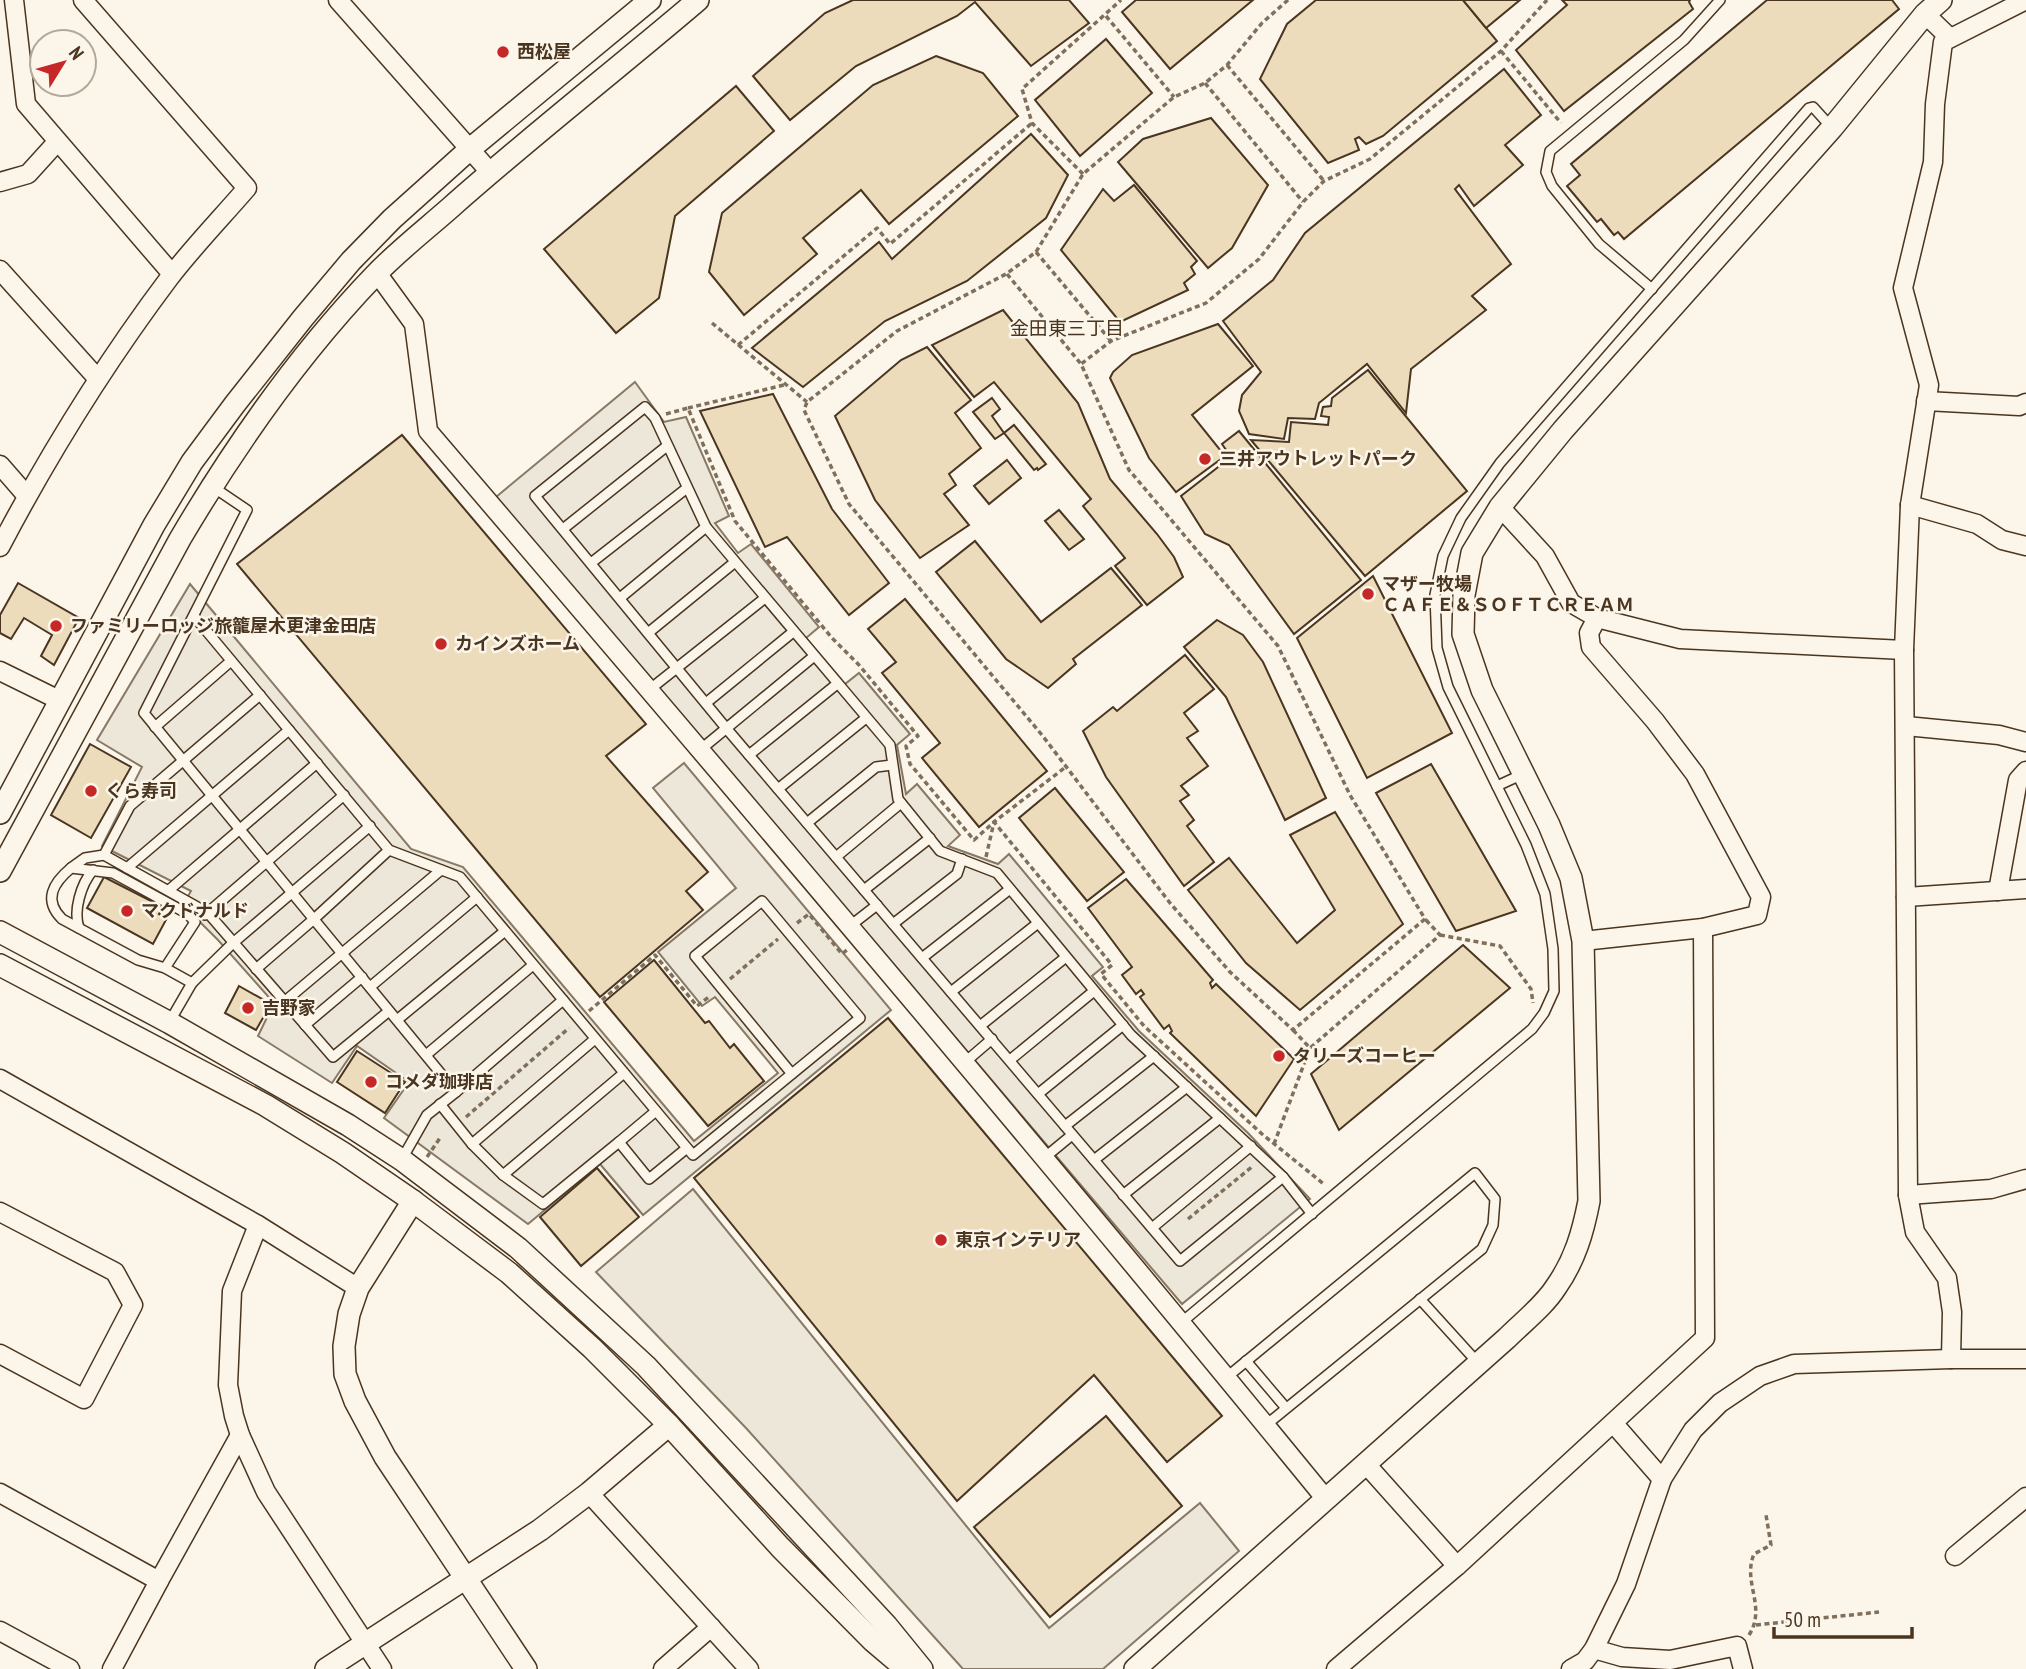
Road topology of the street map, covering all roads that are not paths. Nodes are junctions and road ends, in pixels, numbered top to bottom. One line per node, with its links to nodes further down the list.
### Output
1 (14, 0): 11 (street)
2 (83, 0): 17 (street)
3 (338, 0): 12 (street)
4 (650, 0): 12 (street)
5 (698, 0): 13 (street)
6 (1720, 0): 18 (lane)
7 (2026, 0): 9 (street)
8 (1933, 7): 9 (street); 10 (street)
9 (1951, 38): 20 (street)
10 (1832, 128): 18 (lane); 28 (street)
11 (57, 142): 14 (street); 17 (street)
12 (470, 149): 13 (street); 49 (street)
13 (490, 172): 16 (street)
14 (0, 183)
15 (0, 270): 19 (street)
16 (377, 273): 24 (street); 47 (street)
17 (172, 274): 19 (street)
18 (1652, 289): 64 (lane)
19 (97, 379): 26 (street)
20 (1926, 401): 21 (street); 27 (street)
21 (2026, 402)
22 (667, 446): 25 (lane); 30 (lane); 30 (lane)
23 (0, 465): 26 (street)
24 (211, 486): 37 (lane); 83 (street)
25 (687, 488): 29 (lane); 34 (lane)
26 (27, 496): 32 (street)
27 (1910, 505): 31 (street); 41 (street)
28 (1500, 508): 38 (street); 63 (street)
29 (706, 527): 33 (lane); 35 (lane)
30 (563, 529): 34 (lane)
31 (2026, 546)
32 (0, 547)
33 (735, 562): 36 (lane); 40 (lane)
34 (591, 564): 35 (lane)
35 (620, 598): 40 (lane)
36 (765, 598): 39 (lane); 44 (lane)
37 (194, 616): 43 (lane); 53 (lane)
38 (1597, 618): 41 (street); 100 (street)
39 (793, 632): 42 (lane); 50 (lane)
40 (648, 633): 44 (lane)
41 (1905, 650): 52 (street)
42 (813, 657): 46 (lane); 54 (lane)
43 (231, 661): 48 (lane); 53 (lane)
44 (678, 668): 47 (lane); 50 (lane)
45 (0, 671): 49 (street)
46 (837, 684): 51 (lane); 58 (lane)
47 (649, 690): 57 (street)
48 (260, 695): 55 (lane); 59 (lane)
49 (61, 701): 69 (street)
50 (706, 703): 54 (lane)
51 (866, 718): 61 (lane); 65 (lane)
52 (1906, 726): 56 (street); 91 (street)
53 (155, 727): 59 (lane)
54 (726, 728): 57 (lane); 58 (lane)
55 (289, 730): 60 (lane); 66 (lane)
56 (2026, 742)
57 (700, 750): 98 (street)
58 (749, 755): 65 (lane)
59 (183, 761): 66 (lane); 75 (lane)
60 (317, 763): 67 (lane); 72 (lane)
61 (892, 765): 68 (lane); 70 (lane)
62 (2026, 771): 88 (street)
63 (1523, 774): 64 (lane); 103 (street)
64 (1497, 786): 156 (lane)
65 (778, 789): 70 (lane)
66 (211, 795): 72 (lane); 79 (lane)
67 (344, 795): 71 (lane); 78 (lane)
68 (901, 803): 73 (lane); 76 (lane)
69 (0, 813)
70 (807, 822): 76 (lane)
71 (370, 827): 74 (lane); 89 (lane)
72 (239, 828): 78 (lane); 86 (lane)
73 (930, 838): 77 (lane); 87 (lane)
74 (389, 850): 82 (lane); 94 (lane)
75 (104, 855): 79 (lane); 80 (lane)
76 (836, 857): 87 (lane)
77 (962, 859): 84 (lane); 97 (lane)
78 (267, 863): 89 (lane); 93 (lane)
79 (127, 867): 86 (lane)
80 (71, 868): 81 (lane); 99 (lane)
81 (93, 870): 95 (lane); 99 (lane)
82 (440, 870): 90 (lane); 105 (lane)
83 (0, 871)
84 (1010, 888): 96 (lane); 107 (lane)
85 (2026, 889): 88 (street)
86 (169, 890): 93 (lane)
87 (864, 890): 92 (lane)
88 (1998, 891): 91 (street)
89 (291, 892): 94 (lane); 104 (lane)
90 (477, 897): 101 (lane); 114 (lane)
91 (1906, 897): 153 (street)
92 (877, 905): 97 (lane); 98 (lane)
93 (208, 913): 95 (lane); 104 (lane)
94 (314, 919): 105 (lane); 111 (lane)
95 (195, 922): 110 (lane)
96 (1038, 923): 106 (lane); 116 (lane)
97 (893, 924): 107 (lane)
98 (850, 926): 130 (street)
99 (79, 928): 110 (lane)
100 (1703, 928): 103 (street); 169 (street)
101 (505, 931): 109 (lane); 120 (lane)
102 (0, 932): 121 (street)
103 (1583, 941): 166 (street)
104 (233, 943): 111 (lane); 113 (lane)
105 (342, 953): 112 (lane); 118 (lane)
106 (1066, 957): 115 (lane); 124 (lane)
107 (922, 958): 116 (lane)
108 (0, 965): 154 (street)
109 (533, 965): 117 (lane); 127 (lane)
110 (165, 968): 113 (lane)
111 (256, 968): 118 (lane)
112 (362, 977): 114 (lane); 122 (lane)
113 (191, 983): 121 (lane)
114 (370, 987): 119 (lane)
115 (1094, 991): 123 (lane); 129 (lane)
116 (951, 992): 124 (lane)
117 (563, 1000): 125 (lane); 135 (lane)
118 (284, 1002): 122 (lane)
119 (389, 1011): 120 (lane); 122 (lane)
120 (397, 1020): 127 (lane)
121 (170, 1023): 147 (street)
122 (305, 1025)
123 (1122, 1025): 128 (lane); 136 (lane)
124 (980, 1026): 126 (lane)
125 (595, 1039): 131 (lane); 143 (lane)
126 (992, 1039): 129 (lane); 130 (lane)
127 (426, 1055): 135 (lane)
128 (1154, 1056): 134 (lane); 140 (lane)
129 (1010, 1060): 136 (lane)
130 (964, 1063): 146 (street)
131 (624, 1073): 138 (lane); 149 (lane)
132 (792, 1074): 132 (lane); 145 (lane)
133 (0, 1079): 157 (street)
134 (1187, 1087): 139 (lane); 148 (lane)
135 (456, 1092): 137 (lane)
136 (1038, 1094): 140 (lane)
137 (440, 1104): 143 (lane); 147 (lane)
138 (656, 1111): 142 (lane); 145 (lane)
139 (1220, 1118): 144 (lane); 152 (lane)
140 (1065, 1126): 141 (lane)
141 (1072, 1135): 146 (lane); 148 (lane)
142 (619, 1142): 145 (lane); 149 (lane)
143 (472, 1144): 149 (lane)
144 (1251, 1146): 150 (lane); 158 (lane)
145 (687, 1148)
146 (1044, 1158): 161 (street)
147 (402, 1160): 195 (street)
148 (1094, 1160): 152 (lane)
149 (503, 1175)
150 (1283, 1177): 156 (lane); 158 (lane)
151 (2026, 1179): 153 (street)
152 (1123, 1195): 158 (lane)
153 (1908, 1195): 163 (street)
154 (413, 1201): 159 (street); 170 (street)
155 (0, 1212): 162 (street)
156 (1312, 1214): 161 (lane)
157 (258, 1225): 159 (street); 172 (street)
158 (1152, 1228)
159 (358, 1288): 181 (street)
160 (1420, 1299): 165 (lane); 166 (lane); 168 (lane)
161 (1182, 1322): 167 (street)
162 (0, 1354)
163 (1951, 1359): 164 (street); 174 (street)
164 (2026, 1359)
165 (1246, 1361): 167 (lane); 168 (lane)
166 (1478, 1363): 173 (street)
167 (1227, 1377): 171 (street)
168 (1286, 1408): 171 (lane)
169 (1614, 1424): 174 (street); 180 (street)
170 (669, 1425): 176 (street); 194 (street)
171 (1266, 1425): 177 (street)
172 (240, 1435): 182 (street); 185 (street)
173 (1365, 1463): 177 (street); 180 (street)
174 (1662, 1479): 186 (street)
175 (0, 1493): 182 (street)
176 (589, 1493): 181 (street); 183 (street)
177 (1325, 1497): 196 (street)
178 (2026, 1497): 179 (street)
179 (1955, 1556)
180 (1458, 1566): 197 (street)
181 (467, 1578): 185 (street); 191 (street)
182 (159, 1581): 188 (street)
183 (711, 1627): 192 (street); 193 (street)
184 (0, 1631): 187 (street)
185 (365, 1644): 189 (street); 190 (street)
186 (1584, 1662): 198 (street)
187 (70, 1669)
188 (113, 1669)
189 (326, 1669)
190 (382, 1669)
191 (526, 1669)
192 (663, 1669)
193 (749, 1669)
194 (906, 1669)
195 (922, 1669)
196 (1135, 1669)
197 (1336, 1669)
198 (1743, 1669)

